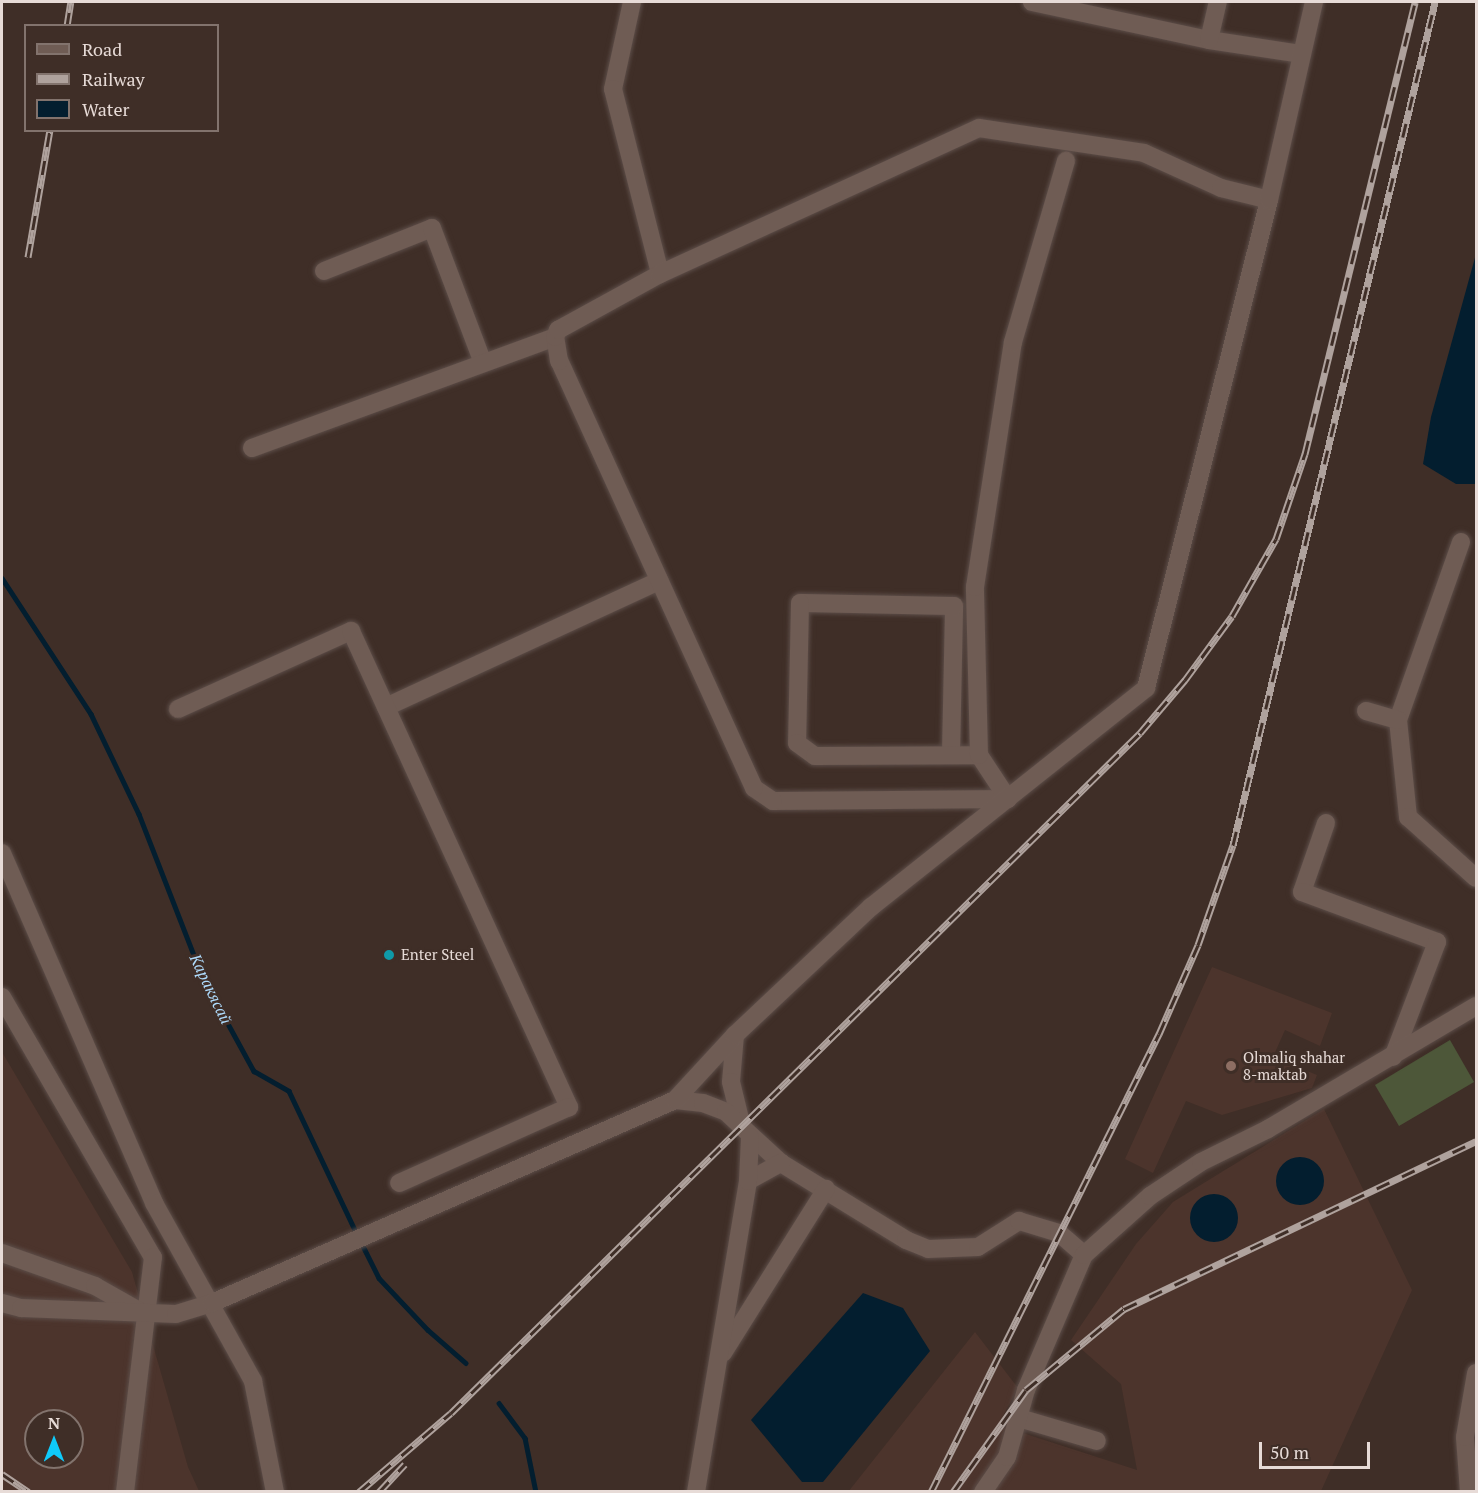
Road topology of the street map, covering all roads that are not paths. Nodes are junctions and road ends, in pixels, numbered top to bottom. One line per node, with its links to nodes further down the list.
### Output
1 (632, 2): 10 (street)
2 (1032, 2): 5 (street)
3 (1218, 2): 5 (street)
4 (1314, 2): 6 (street)
5 (1209, 40): 6 (street)
6 (1302, 54): 8 (street)
7 (1066, 161): 21 (street)
8 (1269, 200): 10 (street); 22 (street)
9 (324, 271): 12 (street)
10 (660, 274): 11 (street)
11 (555, 337): 12 (street); 15 (street)
12 (483, 363): 13 (street)
13 (252, 448)
14 (1461, 542): 19 (street)
15 (659, 581): 16 (street); 22 (street)
16 (386, 707): 17 (street); 34 (street)
17 (178, 709)
18 (1366, 711): 19 (street)
19 (1398, 720): 25 (street)
20 (951, 754): 20 (street); 21 (street)
21 (979, 754): 22 (street)
22 (1008, 799): 28 (street)
23 (1326, 823): 29 (street)
24 (2, 853): 39 (street)
25 (1476, 878)
26 (2, 997): 40 (street)
27 (1476, 1006): 29 (street)
28 (735, 1035): 30 (street); 31 (street)
29 (1393, 1057): 37 (street)
30 (675, 1100): 31 (street); 39 (street)
31 (746, 1132): 32 (street); 33 (street)
32 (781, 1163): 33 (street); 35 (street)
33 (748, 1181): 41 (street)
34 (399, 1183)
35 (826, 1189): 37 (street); 41 (street)
36 (2, 1253): 40 (street)
37 (1084, 1255): 43 (street)
38 (2, 1303): 40 (street)
39 (212, 1304): 40 (street); 46 (street)
40 (146, 1314): 45 (street)
41 (719, 1360): 47 (street)
42 (1476, 1373): 49 (street)
43 (1019, 1418): 44 (street); 48 (street)
44 (1097, 1441)
45 (125, 1491)
46 (275, 1491)
47 (696, 1491)
48 (983, 1491)
49 (1469, 1491)

